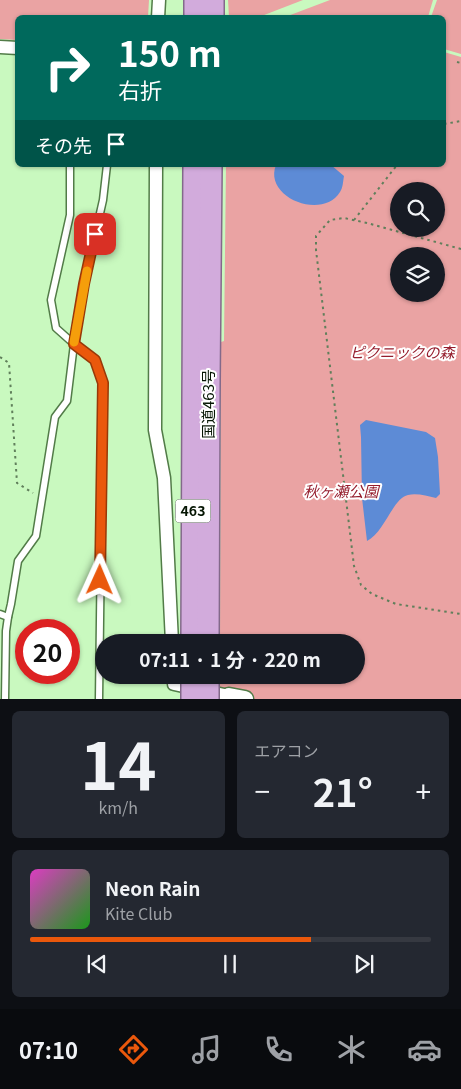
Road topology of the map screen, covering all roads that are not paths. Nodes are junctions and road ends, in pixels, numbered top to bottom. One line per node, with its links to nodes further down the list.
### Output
1 (159, 0): 4 (street)
2 (195, 0): 5 (highway)
3 (213, 0): 6 (highway)
4 (158, 15)
5 (195, 15)
6 (213, 15)
7 (0, 47): 8 (street)
8 (15, 48)
9 (70, 167): 14 (lane)
10 (108, 167): 14 (lane)
11 (156, 167): 18 (street)
12 (194, 167): 15 (highway, 国道463号 / 463)
13 (211, 167): 15 (highway, 国道463号 / 463)
14 (74, 344): 17 (lane); 26 (lane)
15 (201, 381): 19 (highway, 国道463号 / 463); 20 (highway, 国道463号 / 463)
16 (0, 614): 17 (lane)
17 (8, 617): 25 (lane)
18 (172, 634)
19 (192, 634)
20 (208, 634)
21 (174, 684): 24 (street)
22 (192, 684): 27 (highway, bridge)
23 (208, 684): 28 (highway, bridge)
24 (237, 697)
25 (6, 699)
26 (99, 699)
27 (192, 699)
28 (208, 699)

